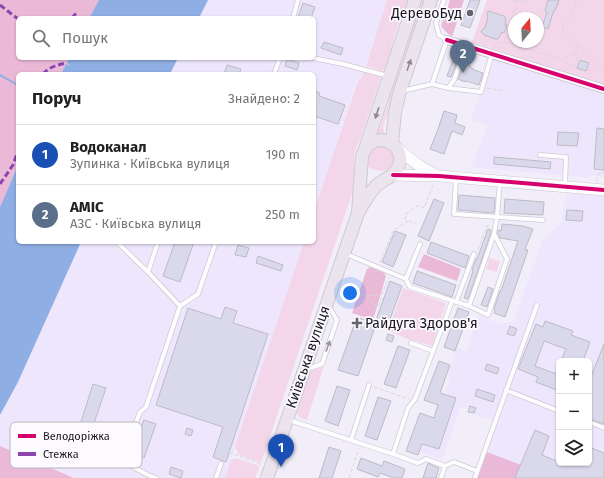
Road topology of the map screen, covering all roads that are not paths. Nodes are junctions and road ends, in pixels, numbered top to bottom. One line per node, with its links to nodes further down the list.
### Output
1 (298, 0): 5 (lane)
2 (415, 0): 12 (main road)
3 (431, 0): 16 (main road, one-way to 3)
4 (444, 0): 6 (lane)
5 (294, 16)
6 (447, 40): 7 (street); 13 (lane)
7 (456, 43): 8 (street); 14 (lane)
8 (492, 54): 14 (lane); 15 (street)
9 (316, 59): 12 (lane)
10 (279, 60): 11 (lane)
11 (275, 72)
12 (389, 76): 18 (main road, one-way to 18)
13 (432, 84): 14 (lane); 16 (lane)
14 (448, 88)
15 (604, 89)
16 (400, 92): 17 (main road)
17 (394, 146): 18 (main road); 21 (main road); 23 (street)
18 (365, 149): 20 (main road)
19 (540, 155): 25 (lane)
20 (362, 164): 21 (main road); 27 (main road)
21 (389, 177): 23 (street); 27 (main road)
22 (456, 177): 23 (street); 24 (street); 28 (lane)
23 (437, 179)
24 (500, 181): 25 (street); 28 (lane)
25 (565, 186): 26 (street)
26 (600, 186)
27 (358, 213): 35 (main road, Київська вулиця)
28 (497, 217): 29 (lane); 30 (lane)
29 (543, 220)
30 (494, 234): 42 (lane); 42 (lane)
31 (119, 244): 37 (lane)
32 (157, 244): 37 (lane)
33 (215, 244): 41 (lane)
34 (420, 244): 38 (lane)
35 (344, 253): 38 (lane); 48 (main road, Київська вулиця)
36 (474, 254): 39 (lane)
37 (148, 272): 41 (lane)
38 (406, 279): 39 (lane)
39 (454, 302): 42 (lane); 44 (lane)
40 (537, 305): 46 (lane)
41 (180, 306): 49 (lane)
42 (469, 306)
43 (411, 343): 44 (lane)
44 (433, 351): 53 (lane)
45 (369, 385): 52 (lane)
46 (506, 390): 47 (lane); 57 (lane)
47 (556, 410)
48 (286, 419): 52 (lane); 60 (main road, Київська вулиця)
49 (136, 422)
50 (592, 423): 51 (lane)
51 (604, 428)
52 (351, 440): 53 (lane)
53 (393, 454): 55 (lane)
54 (221, 464): 59 (lane)
55 (445, 466): 57 (lane); 61 (lane)
56 (135, 468): 58 (lane)
57 (477, 471): 62 (lane)
58 (156, 478)
59 (216, 478)
60 (267, 478)
61 (441, 478)
62 (475, 478)

